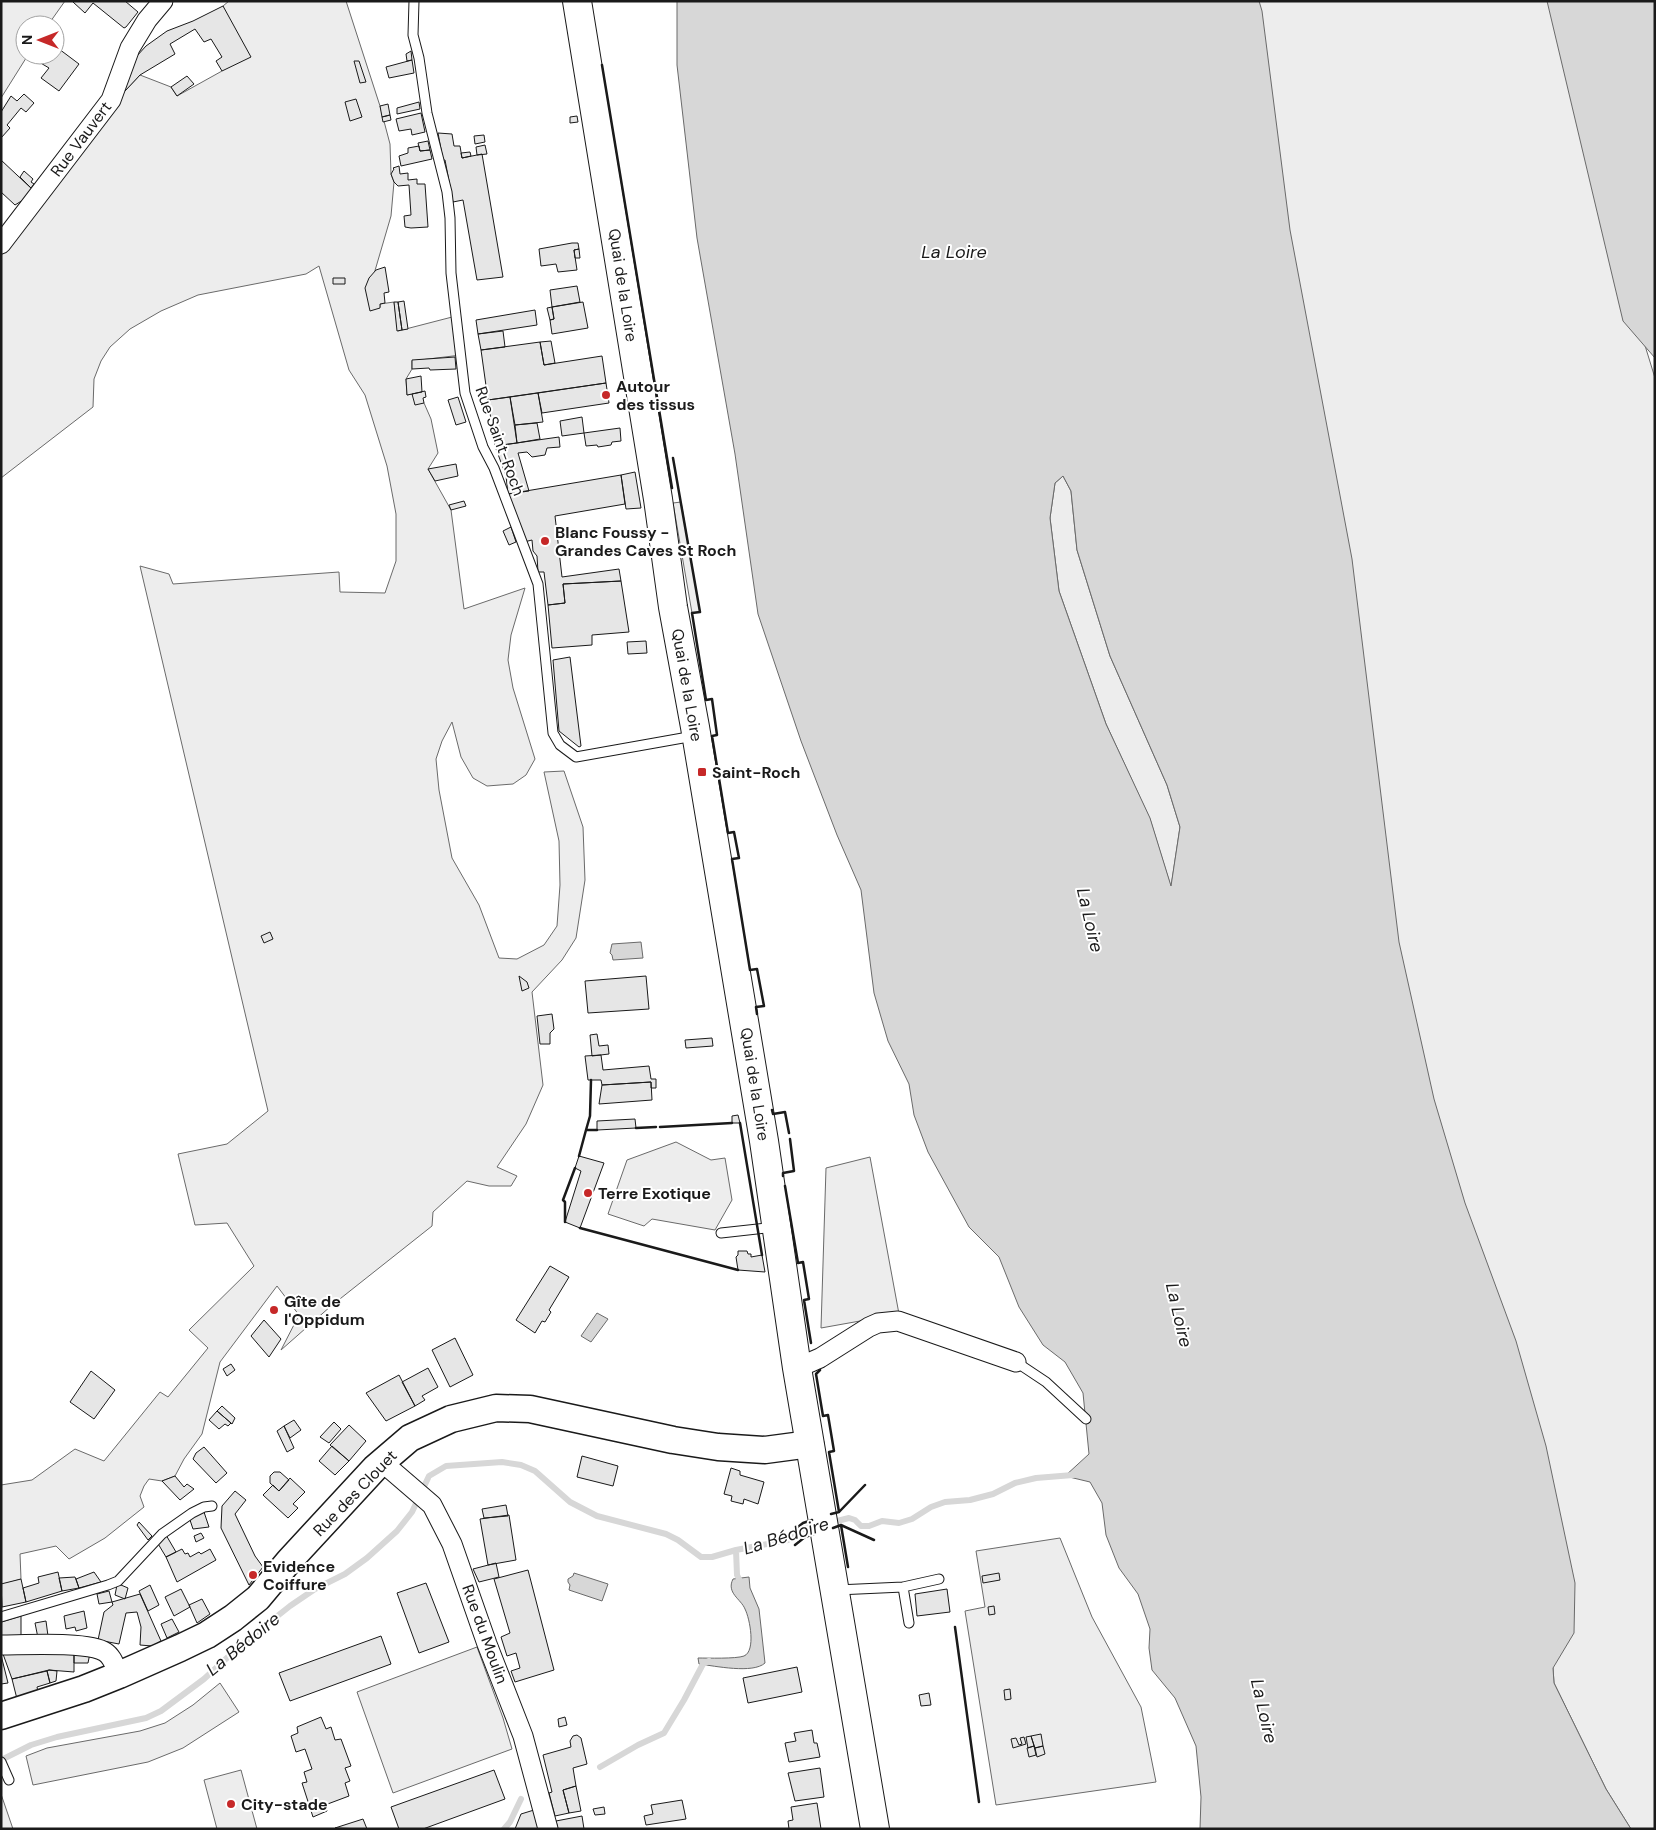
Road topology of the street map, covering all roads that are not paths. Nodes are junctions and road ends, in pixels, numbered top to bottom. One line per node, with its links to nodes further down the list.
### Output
1 (163, 1): 4 (street, Rue Vauvert)
2 (414, 1): 5 (lane, Rue Saint-Roch)
3 (577, 1): 5 (main road, Quai de la Loire)
4 (1, 244)
5 (696, 735): 6 (main road, Quai de la Loire)
6 (777, 1226): 7 (lane); 9 (main road, Quai de la Loire)
7 (721, 1232)
8 (1016, 1362): 9 (street); 10 (lane)
9 (797, 1368): 11 (main road, Quai de la Loire)
10 (1086, 1419)
11 (810, 1444): 12 (street, Rue des Clouet); 25 (main road)
12 (382, 1462): 20 (street, Rue des Clouet); 24 (street, Rue du Moulin)
13 (212, 1506): 17 (lane)
14 (939, 1580): 15 (lane)
15 (903, 1587): 16 (lane); 18 (lane)
16 (834, 1590)
17 (1, 1617)
18 (909, 1623)
19 (1, 1645): 20 (street)
20 (119, 1675): 21 (street, Rue des Clouet)
21 (1, 1716)
22 (2, 1764): 23 (lane)
23 (9, 1780)
24 (548, 1829)
25 (875, 1829)

